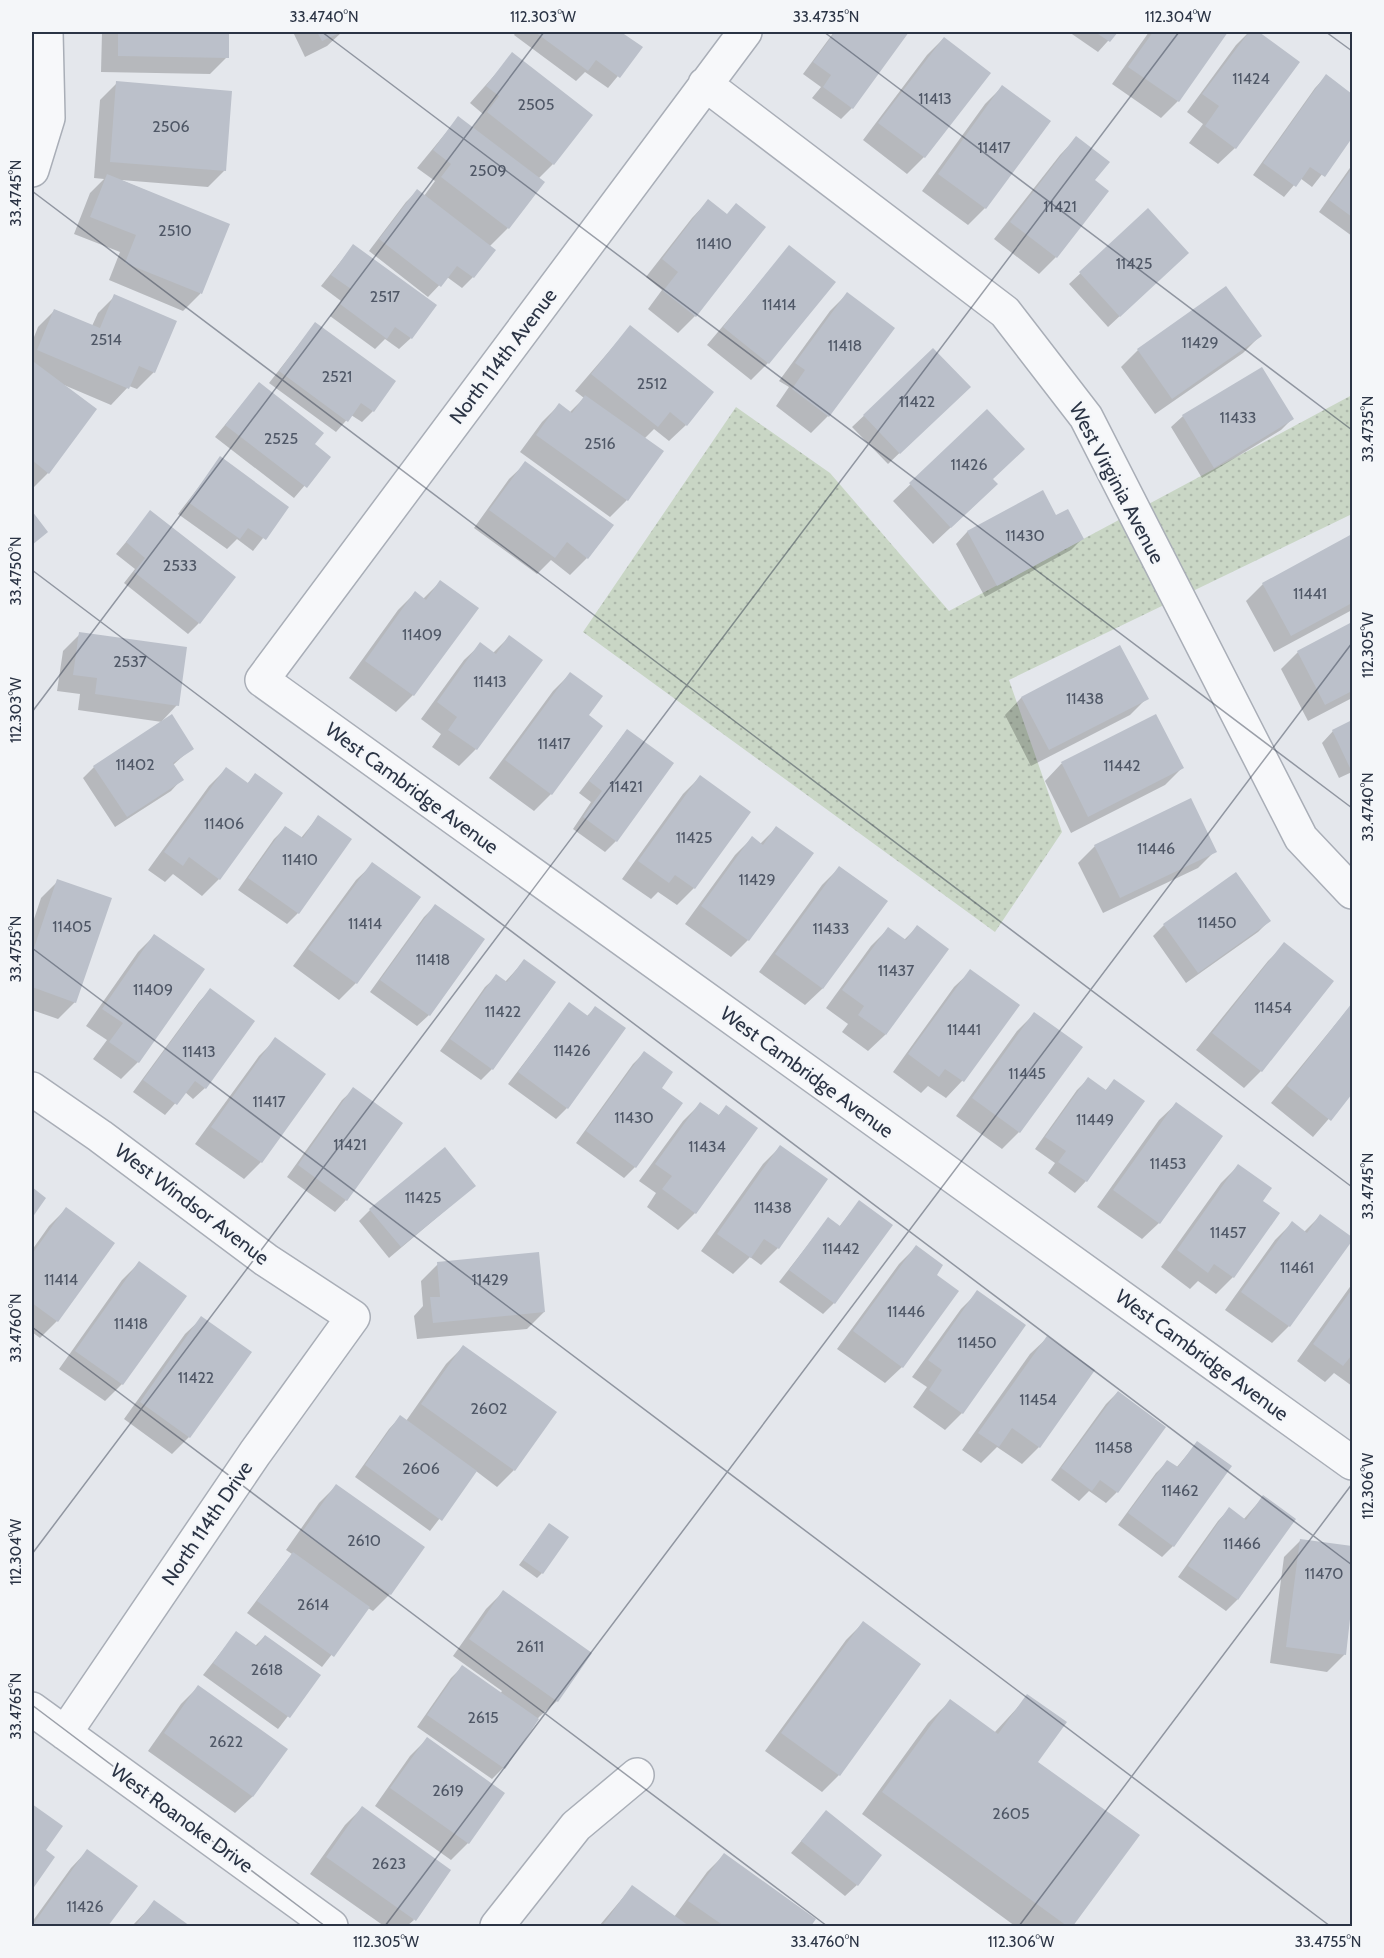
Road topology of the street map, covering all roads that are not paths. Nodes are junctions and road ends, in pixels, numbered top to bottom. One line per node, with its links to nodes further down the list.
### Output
1 (46, 32): 4 (street)
2 (745, 32): 3 (street, North 114th Avenue)
3 (705, 84): 5 (street, North 114th Avenue); 6 (street, West Virginia Avenue)
4 (32, 170)
5 (262, 680): 9 (street, West Cambridge Avenue)
6 (1353, 892)
7 (32, 1089): 8 (street, West Windsor Avenue)
8 (353, 1317): 11 (street, North 114th Drive)
9 (1353, 1463)
10 (32, 1709): 11 (street, West Roanoke Drive)
11 (65, 1733): 13 (street, West Roanoke Drive)
12 (637, 1775): 14 (street)
13 (331, 1926)
14 (497, 1926)

